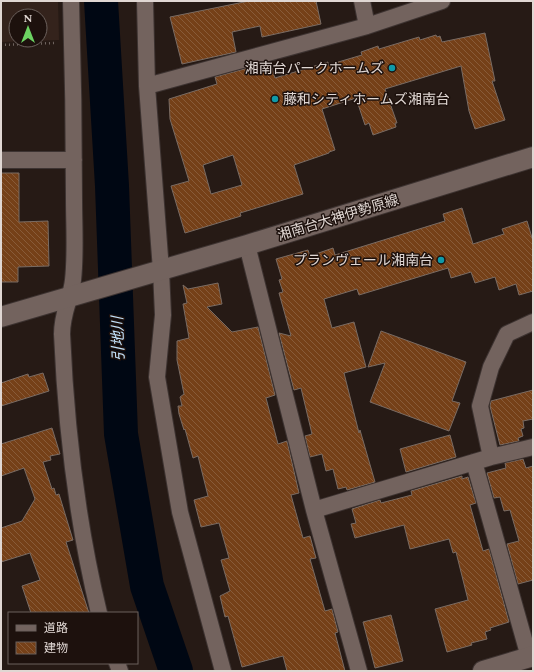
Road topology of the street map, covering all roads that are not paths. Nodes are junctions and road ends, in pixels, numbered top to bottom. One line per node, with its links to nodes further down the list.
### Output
1 (72, 1): 9 (street)
2 (145, 1): 6 (street)
3 (362, 1): 5 (street)
4 (442, 1): 5 (street)
5 (367, 26): 6 (street)
6 (147, 86): 11 (street)
7 (533, 157): 10 (street, 湘南台大神伊勢原線)
8 (1, 160): 9 (street)
9 (74, 160): 12 (street)
10 (247, 245): 11 (street, 湘南台大神伊勢原線); 18 (street)
11 (152, 272): 12 (street, 湘南台大神伊勢原線); 21 (street)
12 (77, 295): 13 (street); 19 (street)
13 (1, 317)
14 (533, 322): 16 (street)
15 (533, 447): 16 (street)
16 (491, 457): 17 (street)
17 (474, 462): 18 (street); 20 (street)
18 (314, 510): 22 (street)
19 (99, 612)
20 (522, 662): 23 (street)
21 (223, 671)
22 (359, 671)
23 (483, 671)

